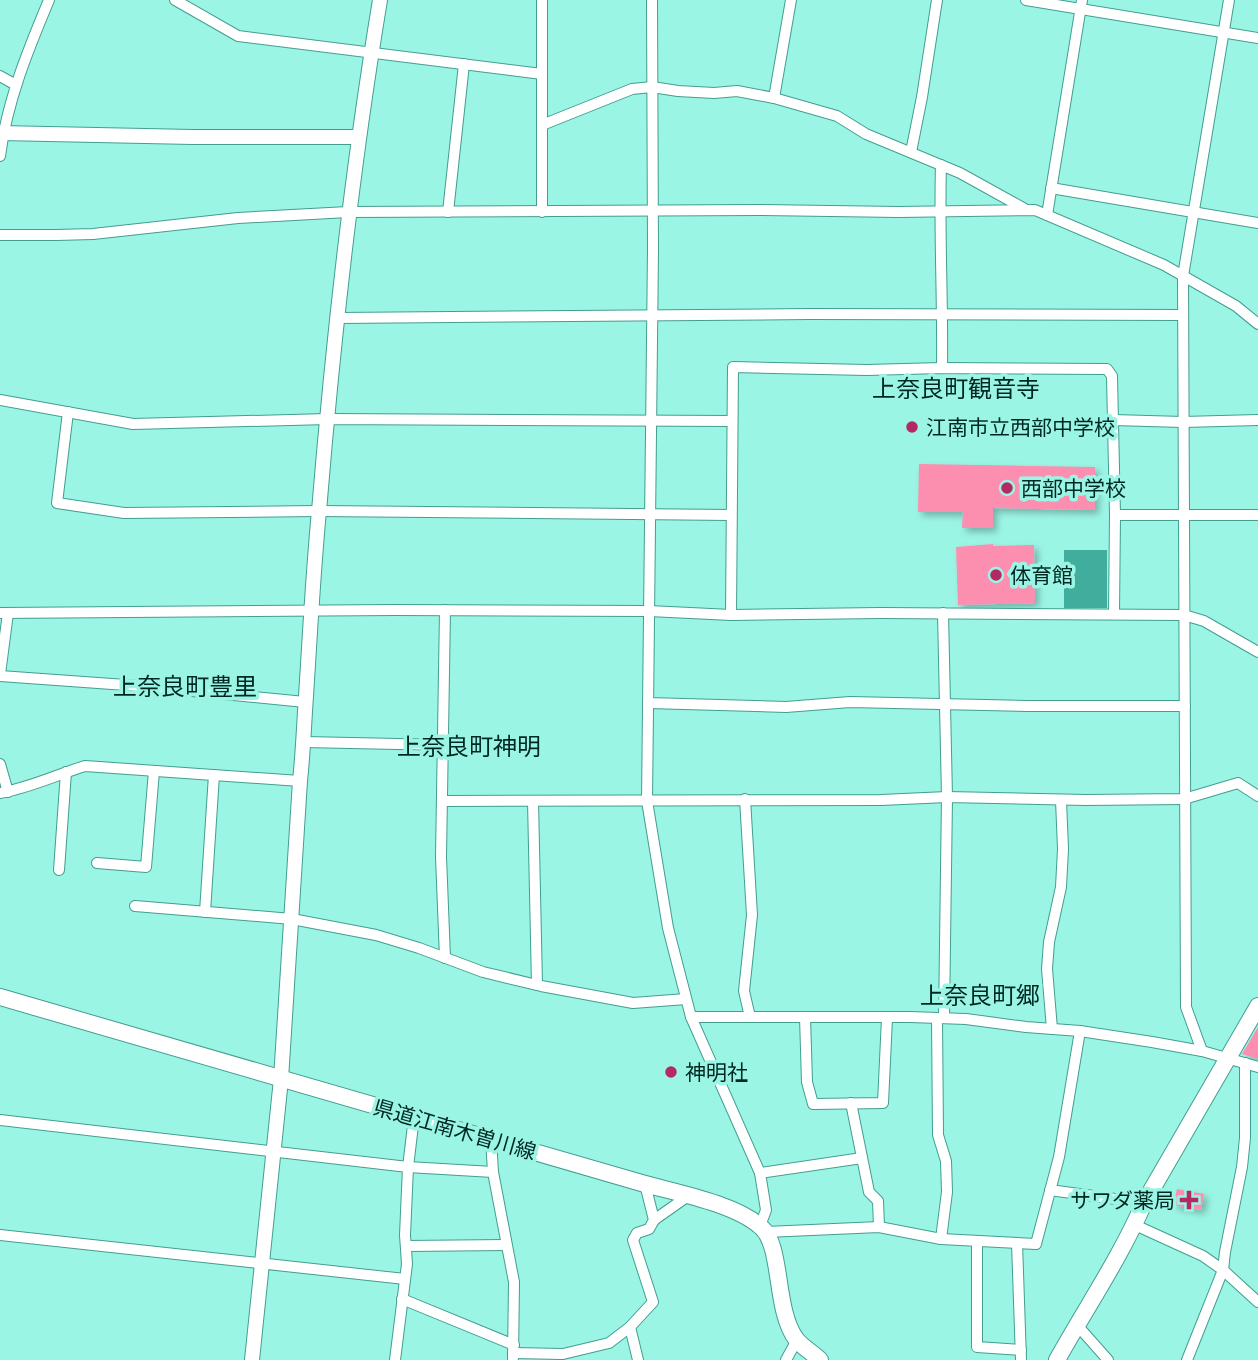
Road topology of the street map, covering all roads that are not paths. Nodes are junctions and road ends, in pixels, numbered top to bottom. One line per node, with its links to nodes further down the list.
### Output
1 (49, 0): 17 (street)
2 (176, 0): 13 (street)
3 (380, 0): 13 (street)
4 (542, 0): 15 (street)
5 (652, 0): 18 (street)
6 (791, 0): 19 (street)
7 (937, 0): 23 (street)
8 (1027, 0): 10 (street)
9 (1230, 0): 11 (street)
10 (1081, 4): 11 (street); 26 (street)
11 (1224, 32): 12 (street); 33 (street)
12 (1258, 38)
13 (371, 52): 14 (street); 22 (street)
14 (464, 64): 15 (street); 30 (street)
15 (542, 74): 20 (street)
16 (0, 76): 17 (street)
17 (16, 85): 21 (street)
18 (652, 87): 19 (street); 20 (street); 28 (street)
19 (774, 97): 23 (street)
20 (542, 125): 31 (street)
21 (1, 133): 22 (street); 24 (street)
22 (358, 137): 29 (street)
23 (911, 152): 25 (street)
24 (0, 156)
25 (942, 165): 27 (street); 32 (street)
26 (1051, 188): 33 (street); 34 (street)
27 (1027, 210): 32 (street); 34 (street)
28 (653, 211): 31 (street); 32 (street); 40 (street)
29 (348, 212): 30 (street); 36 (street); 41 (street)
30 (448, 212): 31 (street)
31 (542, 212)
32 (940, 212): 38 (street)
33 (1194, 213): 35 (street); 37 (street)
34 (1046, 215): 37 (street)
35 (1258, 223)
36 (0, 234)
37 (1183, 276): 39 (street); 42 (street)
38 (943, 315): 39 (street); 40 (street); 43 (street)
39 (1183, 315): 51 (street)
40 (652, 316): 41 (street); 49 (street)
41 (338, 318): 46 (street)
42 (1258, 324)
43 (942, 369): 47 (street); 50 (street)
44 (0, 400): 45 (street)
45 (68, 412): 46 (street); 52 (street)
46 (327, 419): 49 (street); 52 (street)
47 (1113, 420): 51 (street); 54 (street)
48 (1258, 420): 51 (street)
49 (650, 421): 50 (street); 53 (street)
50 (732, 421): 55 (street)
51 (1183, 422): 56 (street)
52 (318, 511): 53 (street); 58 (street)
53 (650, 514): 55 (street); 60 (street)
54 (1115, 514): 56 (street); 63 (street)
55 (731, 515): 64 (street)
56 (1183, 515): 57 (street); 65 (street)
57 (1258, 515)
58 (311, 610): 59 (street); 61 (street); 68 (street)
59 (445, 610): 60 (street); 73 (street)
60 (649, 611): 64 (street); 69 (street)
61 (4, 613): 67 (street)
62 (943, 613): 63 (street); 64 (street); 70 (street)
63 (1114, 614): 65 (street)
64 (731, 615)
65 (1184, 615): 66 (street); 71 (street)
66 (1258, 652)
67 (0, 675): 68 (street)
68 (305, 702): 72 (street)
69 (648, 703): 70 (street); 87 (street)
70 (945, 705): 71 (street); 81 (street)
71 (1185, 706): 83 (street)
72 (304, 742): 73 (street); 78 (street)
73 (444, 745): 85 (street)
74 (0, 764): 79 (street)
75 (154, 771): 76 (street); 77 (street); 88 (street)
76 (66, 772): 79 (street); 89 (street)
77 (214, 775): 78 (street); 91 (street)
78 (300, 781): 92 (street)
79 (4, 792)
80 (1258, 796): 83 (street)
81 (947, 797): 82 (street); 84 (street); 102 (street)
82 (745, 799): 87 (street); 99 (street)
83 (1184, 799): 84 (street); 105 (street)
84 (1061, 800): 103 (street)
85 (443, 801): 86 (street); 93 (street)
86 (533, 801): 87 (street); 94 (street)
87 (648, 802): 96 (street)
88 (97, 863)
89 (59, 870)
90 (135, 906): 91 (street)
91 (205, 912): 92 (street)
92 (292, 919): 93 (street); 109 (street)
93 (445, 958): 94 (street)
94 (537, 985): 96 (street)
95 (0, 997): 109 (main road, 県道江南木曽川線)
96 (686, 999): 98 (street)
97 (1258, 1006): 106 (main road)
98 (691, 1017): 99 (street); 118 (street)
99 (750, 1017): 100 (street)
100 (805, 1017): 101 (street); 110 (street)
101 (887, 1018): 102 (street); 110 (street)
102 (941, 1018): 103 (street); 128 (street)
103 (1052, 1029): 104 (street)
104 (1080, 1031): 105 (street); 120 (street)
105 (1202, 1051): 106 (street)
106 (1228, 1058): 107 (street); 122 (main road)
107 (1245, 1063): 108 (street); 134 (street)
108 (1258, 1067)
109 (281, 1079): 111 (main road, 県道江南木曽川線); 114 (street)
110 (851, 1103): 115 (street)
111 (414, 1117): 113 (main road, 県道江南木曽川線); 116 (street)
112 (0, 1120): 114 (street)
113 (491, 1139): 117 (street); 119 (main road, 県道江南木曽川線)
114 (273, 1152): 116 (street); 133 (street)
115 (862, 1158): 118 (street); 125 (street)
116 (408, 1167): 117 (street); 132 (street)
117 (493, 1172): 131 (street)
118 (760, 1173): 126 (street)
119 (645, 1184): 121 (main road, 県道江南木曽川線); 123 (street)
120 (1050, 1190): 122 (street); 130 (street)
121 (688, 1196): 123 (street); 126 (main road, 県道江南木曽川線)
122 (1144, 1203): 124 (main road)
123 (654, 1220): 139 (street)
124 (1135, 1225): 134 (street); 138 (main road)
125 (879, 1227): 126 (street); 128 (street)
126 (763, 1229): 140 (main road)
127 (0, 1235): 133 (street)
128 (941, 1239): 129 (street)
129 (977, 1241): 130 (street); 142 (street)
130 (1017, 1243): 142 (street)
131 (506, 1245): 132 (street); 141 (street)
132 (406, 1246): 135 (street)
133 (261, 1263): 135 (street); 143 (street)
134 (1223, 1270): 137 (street); 150 (street)
135 (405, 1279): 136 (street)
136 (402, 1299): 141 (street); 144 (street)
137 (1258, 1302)
138 (1077, 1325): 148 (main road); 149 (street)
139 (630, 1327): 141 (street); 145 (street)
140 (797, 1340): 146 (street); 147 (main road)
141 (513, 1353)
142 (1021, 1355)
143 (252, 1360)
144 (395, 1360)
145 (638, 1360)
146 (786, 1360)
147 (820, 1360)
148 (1056, 1360)
149 (1108, 1360)
150 (1187, 1360)

